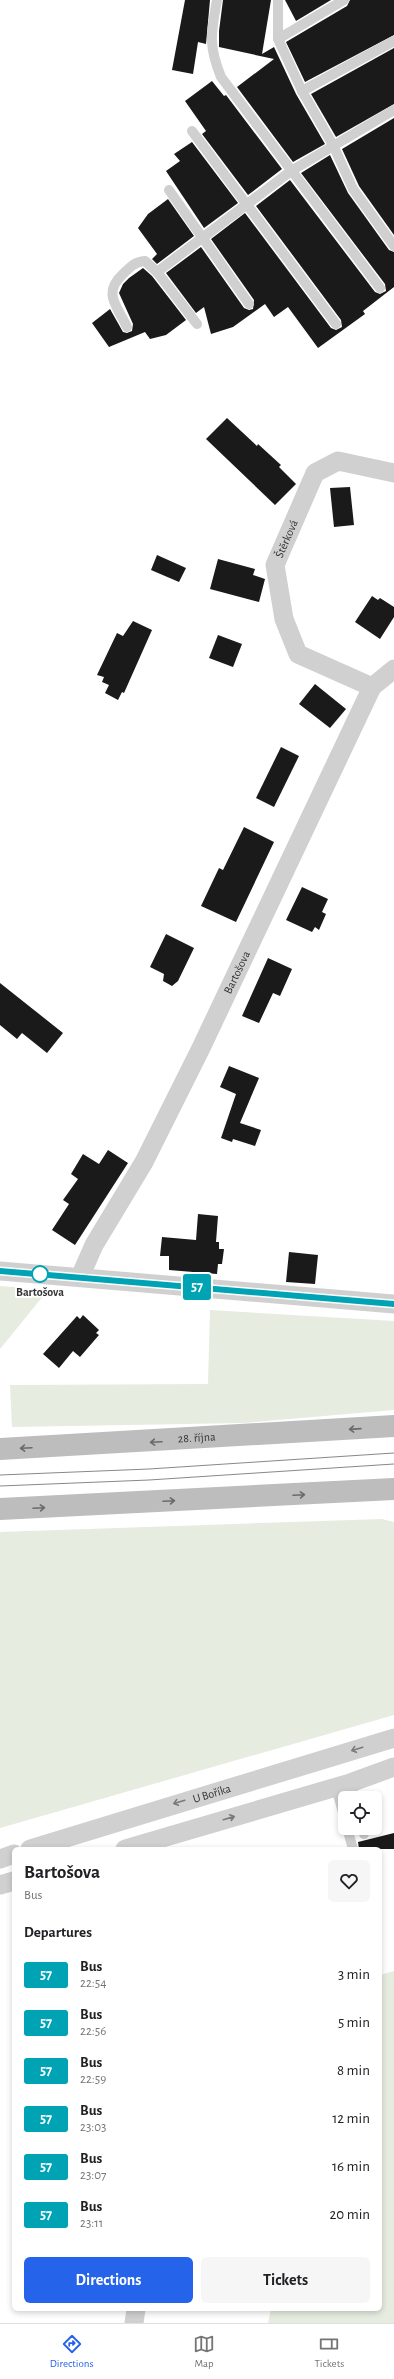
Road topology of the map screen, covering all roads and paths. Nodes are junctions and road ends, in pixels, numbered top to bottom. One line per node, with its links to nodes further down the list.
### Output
1 (217, 0): 10 (lane)
2 (278, 0): 4 (lane)
3 (344, 0): 4 (lane)
4 (278, 39): 6 (lane)
5 (394, 41): 6 (lane)
6 (302, 91): 9 (lane)
7 (394, 110): 9 (lane)
8 (192, 131): 12 (lane)
9 (333, 145): 10 (lane); 14 (lane)
10 (291, 171): 12 (lane); 16 (lane)
11 (169, 190): 13 (lane)
12 (248, 204): 13 (lane); 19 (lane)
13 (203, 238): 15 (lane); 17 (lane)
14 (394, 246)
15 (157, 272): 18 (lane); 20 (lane)
16 (380, 288)
17 (248, 304)
18 (198, 324)
19 (336, 324)
20 (127, 327)
21 (394, 473): 23 (street, Štěrková)
22 (394, 669): 23 (street, Bartošova)
23 (372, 687): 25 (street, Bartošova)
24 (0, 1271): 25 (street)
25 (80, 1277): 26 (street)
26 (394, 1304)
27 (394, 1426): 28 (main road, 28. října, one-way to 28)
28 (0, 1449)
29 (394, 1489): 30 (main road)
30 (363, 1492): 31 (street); 32 (main road, one-way to 30)
31 (394, 1497)
32 (0, 1509)
33 (394, 1738): 37 (street, U Boříka, one-way to 37)
34 (394, 1768): 35 (street)
35 (347, 1789): 38 (street, one-way to 35)
36 (349, 1835): 39 (lane)
37 (37, 1847)
38 (132, 1847)
39 (352, 1847)
40 (12, 1855): 41 (street)
41 (0, 1858)
42 (12, 1882): 43 (street)
43 (0, 1885)
44 (136, 2311): 45 (street)
45 (134, 2323)

